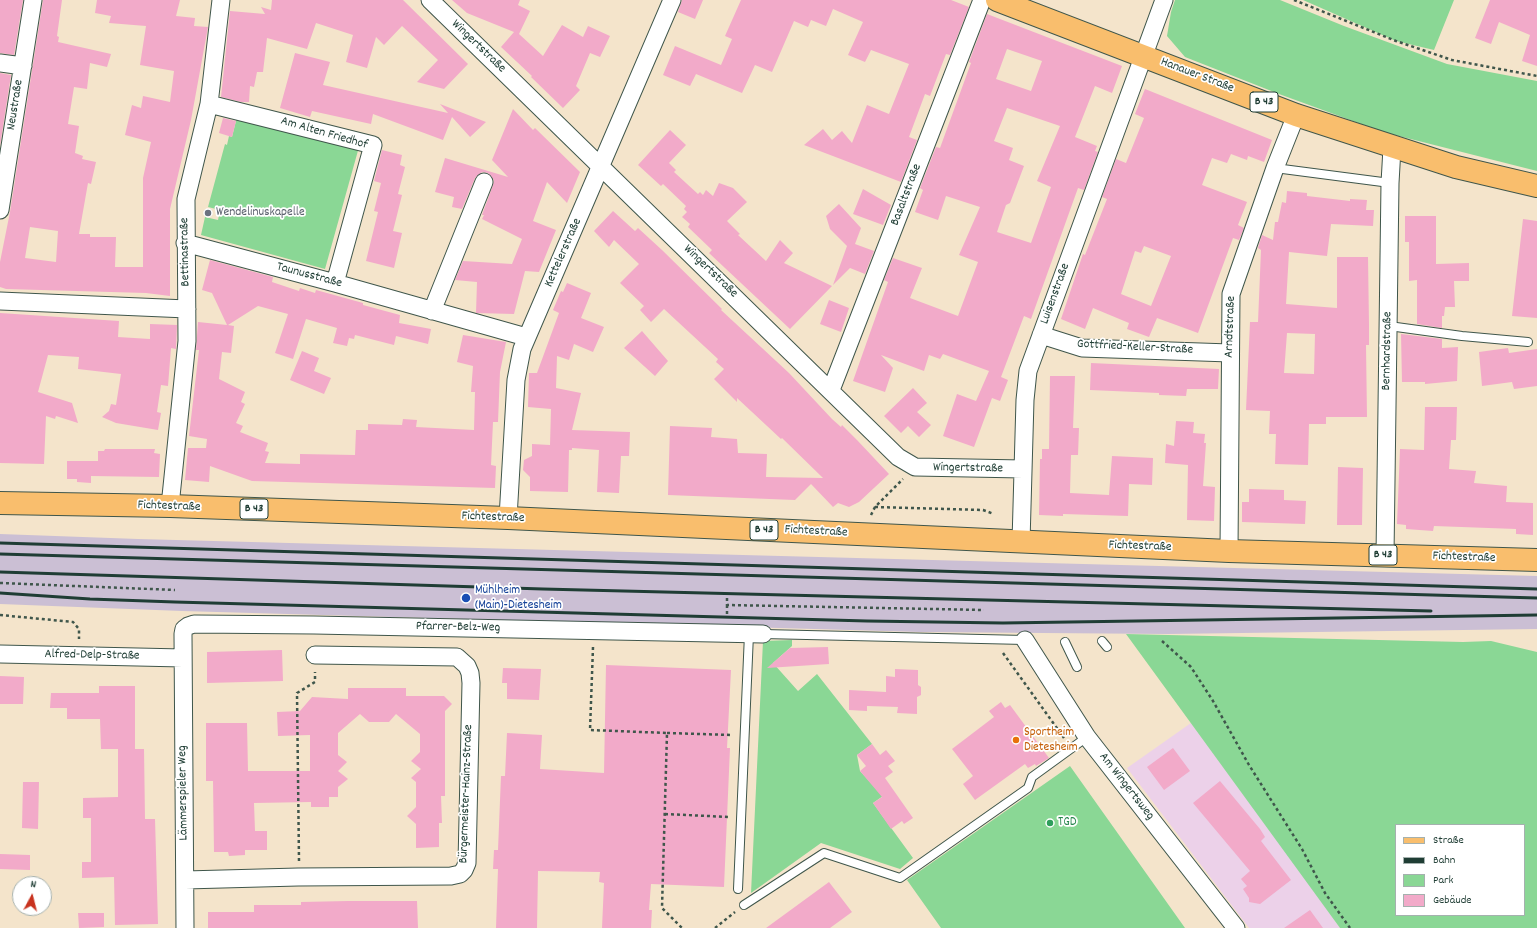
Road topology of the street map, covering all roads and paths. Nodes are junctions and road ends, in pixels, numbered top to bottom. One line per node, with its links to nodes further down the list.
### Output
1 (33, 0): 11 (street, Neustraße)
2 (221, 0): 13 (street, Bettinastraße)
3 (430, 0): 16 (street, Wingertstraße)
4 (672, 0): 16 (street, Kettelerstraße)
5 (982, 0): 32 (street, Basaltstraße)
6 (997, 0): 9 (main road, Hanauer Straße / B 43)
7 (1164, 0): 9 (street, Luisenstraße)
8 (1294, 0): 12 (path)
9 (1143, 56): 14 (main road, Hanauer Straße / B 43); 28 (street, Luisenstraße)
10 (0, 63): 11 (street)
11 (22, 66): 21 (street, Neustraße)
12 (1537, 76)
13 (209, 104): 22 (street, Bettinastraße); 23 (street, Am Alten Friedhof)
14 (1296, 115): 15 (main road, Hanauer Straße / B 43); 17 (street, Arndtstraße)
15 (1392, 148): 19 (street, Bernhardstraße); 20 (main road, Hanauer Straße / B 43)
16 (602, 166): 29 (street, Kettelerstraße); 32 (street, Wingertstraße)
17 (1275, 168): 19 (lane); 31 (street, Arndtstraße)
18 (484, 182): 26 (street)
19 (1390, 183): 27 (street, Bernhardstraße)
20 (1537, 186)
21 (0, 210)
22 (185, 243): 23 (street, Taunusstraße); 25 (street, Bettinastraße)
23 (335, 283): 26 (street, Taunusstraße)
24 (0, 301): 25 (street)
25 (187, 309): 36 (street, Bettinastraße)
26 (432, 310): 29 (street, Taunusstraße)
27 (1389, 326): 30 (lane); 43 (street, Bernhardstraße)
28 (1041, 335): 31 (street, Gottfried-Keller-Straße); 34 (street, Luisenstraße)
29 (526, 337): 39 (street, Kettelerstraße)
30 (1528, 342)
31 (1230, 353): 42 (street, Arndtstraße)
32 (831, 390): 33 (street, Wingertstraße)
33 (915, 467): 34 (street, Wingertstraße); 37 (path)
34 (1023, 469): 41 (street, Luisenstraße)
35 (0, 503): 36 (main road, Fichtestraße / B 43)
36 (170, 506): 39 (main road, Fichtestraße / B 43)
37 (875, 507): 38 (path); 40 (path)
38 (994, 514)
39 (508, 518): 40 (main road, Fichtestraße / B 43)
40 (860, 534): 41 (main road, Fichtestraße / B 43)
41 (1021, 542): 42 (main road, Fichtestraße / B 43)
42 (1229, 551): 43 (main road, Fichtestraße / B 43)
43 (1385, 555): 44 (main road, Fichtestraße / B 43)
44 (1537, 560)
45 (0, 583): 46 (path)
46 (175, 590)
47 (727, 598): 48 (path)
48 (727, 605): 49 (path); 50 (path)
49 (984, 610)
50 (727, 614)
51 (0, 615): 52 (path)
52 (73, 622)
53 (593, 630): 54 (street, Pfarrer-Belz-Weg); 61 (street, Pfarrer-Belz-Weg); 63 (path)
54 (756, 634): 55 (lane); 64 (lane)
55 (1025, 640): 66 (street, Am Wingertsweg)
56 (1162, 641): 77 (path)
57 (1065, 642): 62 (lane)
58 (1002, 653): 65 (path)
59 (0, 654): 61 (street, Alfred-Delp-Straße)
60 (315, 655): 69 (path); 69 (street, Bürgermeister-Hainz-Straße)
61 (183, 658): 70 (street, Lämmerspieler Weg)
62 (1077, 667)
63 (667, 733): 64 (path); 67 (path)
64 (745, 736): 68 (lane)
65 (1063, 736)
66 (1087, 737): 72 (lane); 76 (street, Am Wingertsweg)
67 (664, 814): 68 (path); 74 (path)
68 (742, 817): 71 (lane)
69 (298, 877): 70 (street, Bürgermeister-Hainz-Straße)
70 (185, 880): 73 (street, Lämmerspieler Weg)
71 (738, 889)
72 (744, 905): 75 (path)
73 (185, 928)
74 (682, 928)
75 (715, 928)
76 (1236, 928)
77 (1350, 928)

